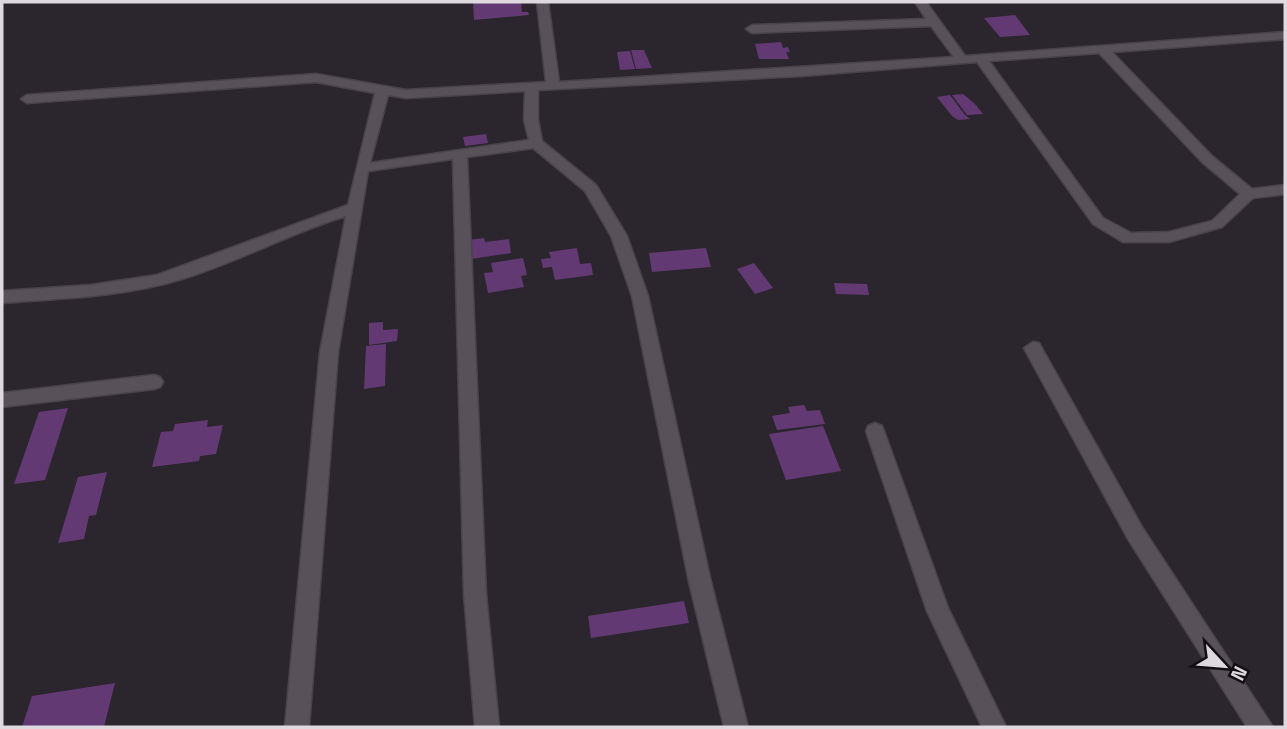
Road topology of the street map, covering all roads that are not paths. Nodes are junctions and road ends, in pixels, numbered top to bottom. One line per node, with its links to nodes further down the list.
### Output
1 (542, 2): 9 (street)
2 (920, 2): 3 (street)
3 (935, 22): 4 (street); 8 (street)
4 (752, 29)
5 (1285, 35): 6 (street)
6 (1103, 50): 7 (street); 17 (street)
7 (981, 60): 8 (street); 17 (street)
8 (963, 61): 9 (street)
9 (553, 86): 10 (street)
10 (532, 87): 11 (street); 13 (street)
11 (383, 93): 12 (street); 15 (street)
12 (27, 99)
13 (536, 143): 14 (street); 26 (street)
14 (460, 153): 15 (street); 25 (street)
15 (362, 168): 18 (street)
16 (1285, 190): 17 (street)
17 (1250, 194)
18 (355, 208): 19 (street); 24 (street)
19 (2, 297)
20 (1033, 348): 28 (street)
21 (154, 382): 22 (street)
22 (2, 400)
23 (875, 431): 27 (street)
24 (298, 727)
25 (488, 727)
26 (736, 727)
27 (994, 727)
28 (1261, 727)

